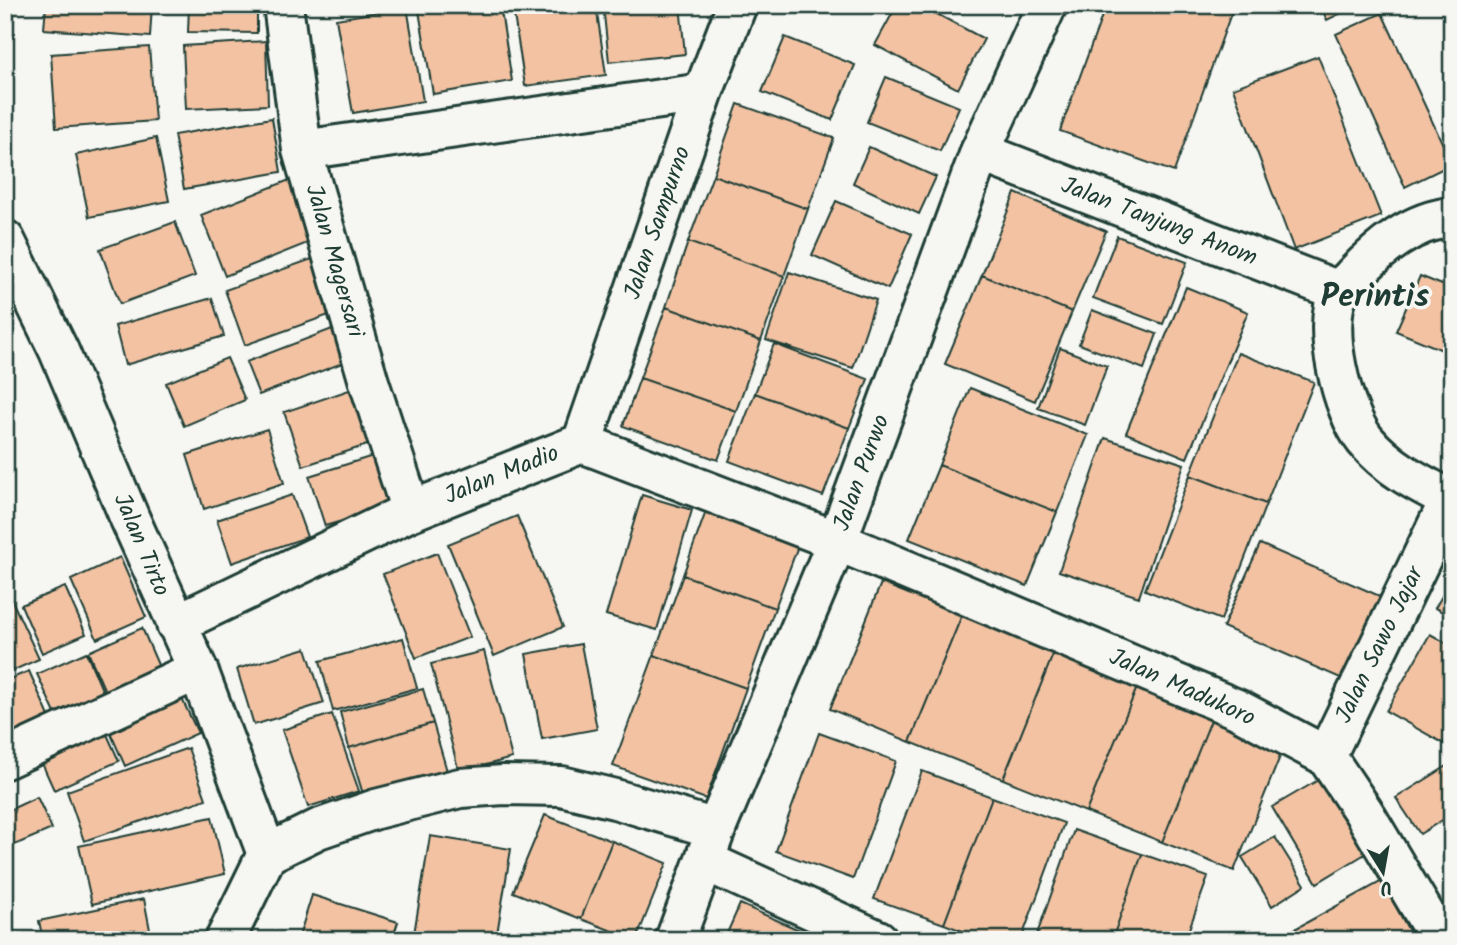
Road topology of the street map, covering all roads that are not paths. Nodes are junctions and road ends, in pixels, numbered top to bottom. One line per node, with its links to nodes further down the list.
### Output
1 (283, 5): 5 (street, Jalan Magersari)
2 (737, 5): 4 (street, Jalan Sampurno)
3 (1047, 5): 6 (street, Jalan Purwo)
4 (703, 93): 5 (street); 10 (street, Jalan Sampurno)
5 (302, 150): 12 (street, Jalan Magersari)
6 (980, 152): 9 (street, Jalan Tanjung Anom); 13 (street, Jalan Purwo)
7 (1452, 218): 9 (street)
8 (5, 240): 14 (street, Jalan Tirto)
9 (1339, 291): 11 (street)
10 (582, 443): 12 (street, Jalan Madio); 13 (street, Jalan Madio)
11 (1451, 498): 16 (street, Jalan Sawo Jajar)
12 (411, 511): 14 (street, Jalan Madio)
13 (837, 541): 16 (street, Jalan Madukoro); 18 (street, Jalan Purwo)
14 (176, 624): 15 (street, Jalan Tirto)
15 (198, 670): 17 (street); 19 (street, Jalan Tirto)
16 (1326, 756): 23 (street, Jalan Madukoro)
17 (5, 759)
18 (710, 845): 19 (street); 21 (street, Jalan Purwo); 22 (street)
19 (267, 854): 20 (street)
20 (225, 940)
21 (675, 940)
22 (878, 940)
23 (1440, 940)

